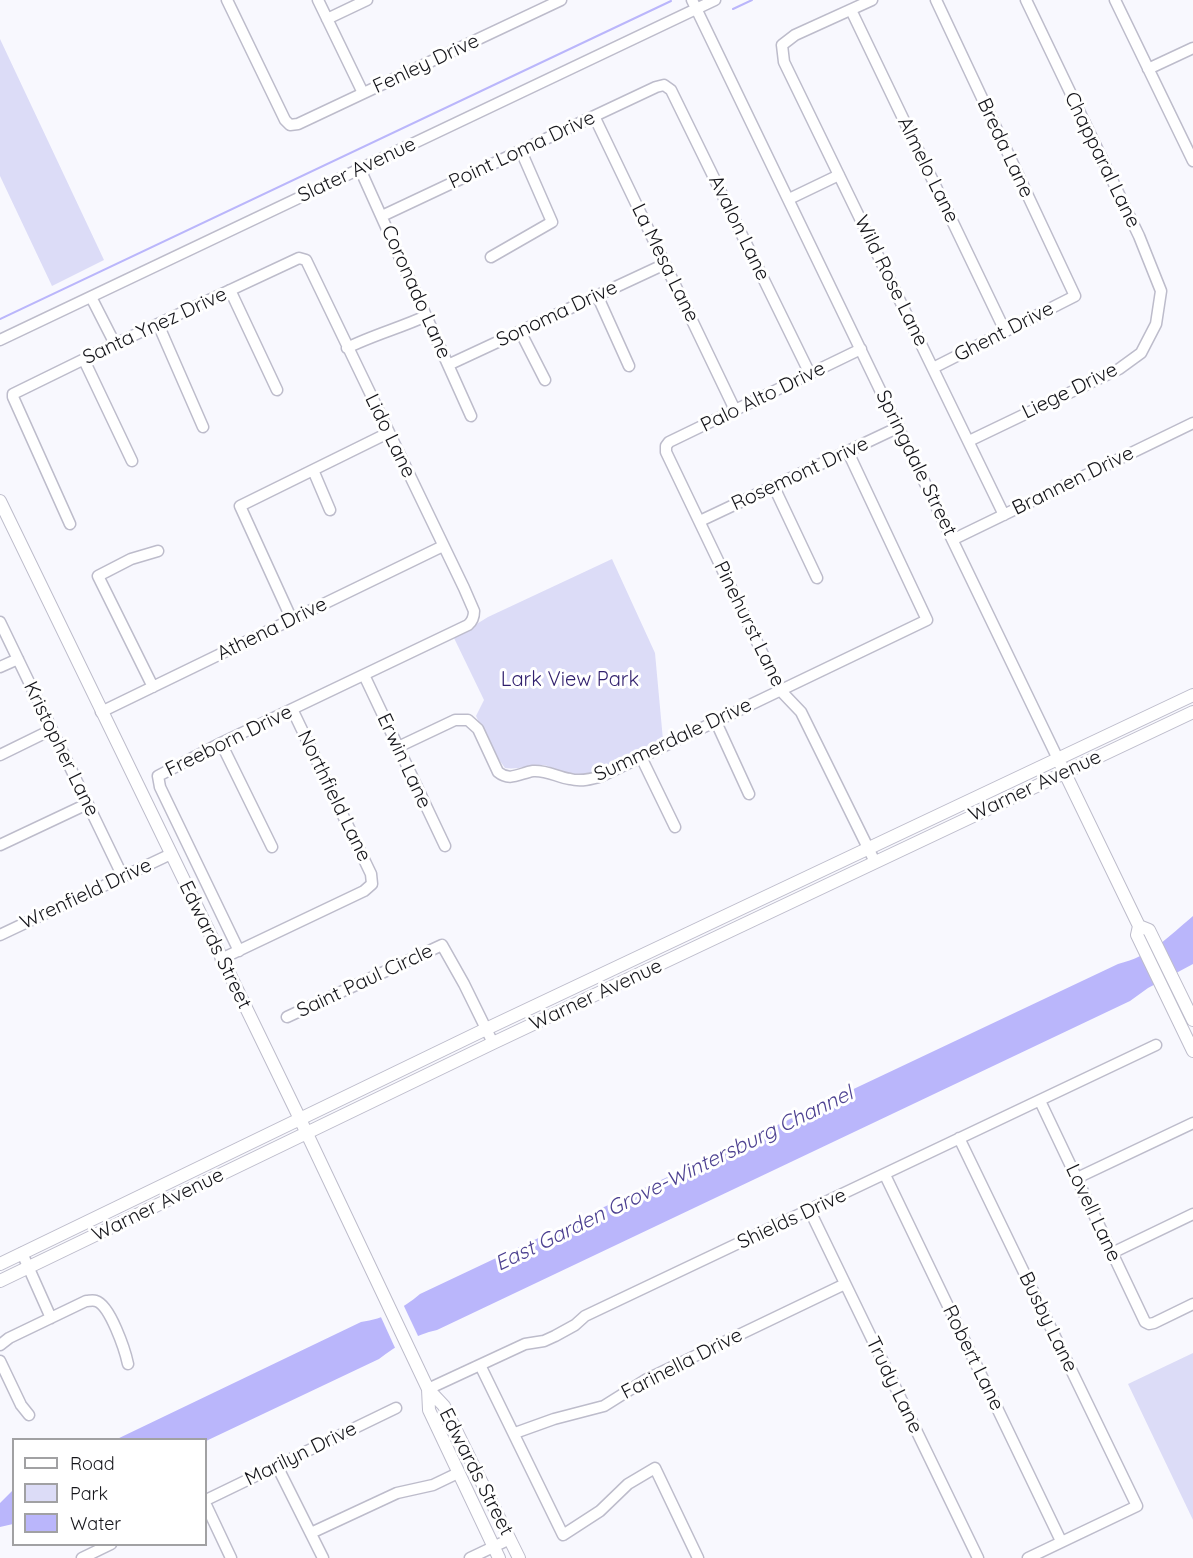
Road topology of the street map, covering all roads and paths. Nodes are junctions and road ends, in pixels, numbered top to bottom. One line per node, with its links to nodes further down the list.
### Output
1 (227, 0): 17 (street, Fenley Drive)
2 (318, 0): 13 (street)
3 (367, 0): 13 (street)
4 (561, 0): 11 (street, Fenley Drive)
5 (715, 0): 10 (street, Slater Avenue)
6 (872, 0): 12 (street)
7 (936, 0): 30 (street, Breda Lane)
8 (1026, 0): 34 (street, Chapparal Lane)
9 (1115, 0): 15 (street)
10 (694, 4): 21 (street, Slater Avenue); 23 (street, Springdale Street)
11 (539, 5): 17 (street, Fenley Drive)
12 (851, 10): 22 (street, Wild Rose Lane); 36 (street, Almelo Lane)
13 (327, 19): 17 (street)
14 (1193, 48): 15 (street)
15 (1148, 69): 20 (street)
16 (664, 85): 18 (street, Point Loma Drive); 45 (street, Avalon Lane)
17 (363, 93)
18 (594, 116): 19 (street, Point Loma Drive); 27 (street, La Mesa Lane)
19 (521, 151): 24 (street, Point Loma Drive); 25 (street)
20 (1193, 161)
21 (360, 169): 24 (street, Coronado Lane); 31 (street, Slater Avenue)
22 (839, 175): 23 (street); 44 (street, Wild Rose Lane)
23 (789, 199): 40 (street, Springdale Street)
24 (382, 216): 32 (street, Coronado Lane)
25 (491, 256)
26 (299, 258): 28 (street, Santa Ynez Drive); 39 (street, Lido Lane)
27 (665, 264): 29 (street, Sonoma Drive); 48 (street, La Mesa Lane)
28 (230, 290): 33 (street, Santa Ynez Drive); 47 (street)
29 (597, 295): 35 (street, Sonoma Drive); 43 (street)
30 (1074, 296): 36 (street, Ghent Drive)
31 (91, 297): 37 (street, Slater Avenue); 38 (street)
32 (426, 316): 39 (street); 42 (street, Coronado Lane)
33 (158, 324): 38 (street, Santa Ynez Drive); 51 (street)
34 (1156, 324): 54 (street, Liege Drive)
35 (520, 331): 42 (street, Sonoma Drive); 46 (street)
36 (1005, 331): 44 (street, Ghent Drive)
37 (0, 340)
38 (115, 344): 41 (street, Santa Ynez Drive)
39 (348, 348): 53 (street, Lido Lane)
40 (861, 349): 45 (street, Palo Alto Drive); 52 (street, Springdale Street)
41 (84, 360): 57 (street); 64 (street, Santa Ynez Drive)
42 (448, 364): 49 (street, Coronado Lane)
43 (629, 366)
44 (933, 368): 54 (street, Wild Rose Lane)
45 (810, 374): 48 (street, Palo Alto Drive)
46 (545, 380)
47 (278, 390)
48 (735, 410): 55 (street, Palo Alto Drive)
49 (471, 416)
50 (1193, 423): 62 (street, Brannen Drive)
51 (203, 427)
52 (899, 427): 56 (street, Rosemont Drive); 65 (street, Springdale Street)
53 (388, 433): 58 (street); 66 (street, Lido Lane)
54 (969, 441): 62 (street, Wild Rose Lane)
55 (666, 446): 63 (street, Pinehurst Lane)
56 (848, 452): 59 (street, Rosemont Drive); 76 (street, Summerdale Drive)
57 (132, 461)
58 (314, 470): 61 (street); 70 (street)
59 (774, 487): 63 (street, Rosemont Drive); 68 (street)
60 (0, 501): 79 (main road, Edwards Street)
61 (330, 510)
62 (1004, 515): 65 (street, Brannen Drive)
63 (700, 521): 76 (street, Pinehurst Lane)
64 (70, 524)
65 (954, 539): 87 (street, Springdale Street)
66 (443, 546): 69 (street, Lido Lane); 70 (street, Athena Drive)
67 (158, 551): 75 (street)
68 (818, 578)
69 (473, 619): 74 (street, Freeborn Drive)
70 (292, 620): 75 (street, Athena Drive)
71 (0, 622): 72 (street, Kristopher Lane)
72 (18, 659): 73 (street); 82 (street, Kristopher Lane)
73 (0, 667)
74 (364, 675): 78 (street, Freeborn Drive); 84 (street, Erwin Lane)
75 (153, 687): 79 (street, Athena Drive)
76 (780, 690): 81 (street, Summerdale Drive); 97 (street, Pinehurst Lane)
77 (1193, 695): 87 (main road, Warner Avenue)
78 (292, 710): 83 (street, Freeborn Drive); 103 (street, Northfield Lane)
79 (101, 712): 98 (main road, Edwards Street)
80 (1193, 712): 88 (main road, Warner Avenue)
81 (716, 722): 86 (street, Summerdale Drive); 89 (street)
82 (51, 730): 85 (street); 91 (street, Kristopher Lane)
83 (221, 743): 96 (street); 103 (street, Freeborn Drive)
84 (398, 747): 86 (street, Summerdale Drive); 95 (street, Erwin Lane)
85 (0, 754)
86 (641, 757): 92 (street)
87 (1058, 759): 88 (main road, Springdale Street); 90 (main road, Warner Avenue)
88 (1064, 771): 93 (main road, Warner Avenue); 101 (main road, Springdale Street)
89 (749, 794)
90 (975, 799): 93 (main road); 97 (main road, Warner Avenue)
91 (87, 804): 94 (street); 100 (street, Kristopher Lane)
92 (675, 827)
93 (931, 835): 99 (main road, Warner Avenue)
94 (0, 845)
95 (444, 846)
96 (272, 847)
97 (868, 848): 99 (street, Pinehurst Lane); 107 (main road, Warner Avenue)
98 (171, 854): 100 (street, Wrenfield Drive); 104 (main road, Edwards Street)
99 (875, 862): 108 (main road, Warner Avenue)
100 (123, 877): 102 (street, Wrenfield Drive)
101 (1139, 926): 106 (main road, Springdale Street); 110 (main road, Springdale Street)
102 (0, 935)
103 (239, 951): 104 (street)
104 (222, 959): 112 (main road, Edwards Street)
105 (287, 1017): 107 (street, Saint Paul Circle)
106 (1193, 1020)
107 (486, 1029): 108 (street); 112 (main road, Warner Avenue)
108 (493, 1043): 114 (main road, Warner Avenue)
109 (1156, 1045): 111 (street, Shields Drive)
110 (1193, 1051)
111 (1040, 1101): 115 (street, Shields Drive); 117 (street, Lovell Lane)
112 (300, 1119): 114 (main road, Edwards Street); 118 (main road, Warner Avenue)
113 (1193, 1123): 117 (street)
114 (306, 1132): 122 (main road, Warner Avenue); 136 (main road, Edwards Street)
115 (959, 1138): 116 (street, Shields Drive); 146 (street, Busby Lane)
116 (885, 1175): 120 (street, Shields Drive); 146 (street, Robert Lane)
117 (1077, 1178): 125 (street, Lovell Lane)
118 (175, 1180): 119 (main road, Warner Avenue); 122 (main road)
119 (121, 1206): 123 (main road); 124 (main road, Warner Avenue)
120 (810, 1211): 129 (street, Trudy Lane); 135 (street, Shields Drive)
121 (1193, 1214): 125 (street)
122 (127, 1219): 123 (main road, Warner Avenue)
123 (80, 1242): 127 (main road, Warner Avenue)
124 (22, 1253): 126 (main road, Warner Avenue); 127 (street)
125 (1112, 1253): 130 (street, Lovell Lane)
126 (0, 1264)
127 (28, 1267): 128 (main road, Warner Avenue); 131 (street)
128 (0, 1281)
129 (845, 1284): 139 (street, Farinella Drive); 155 (street, Trudy Lane)
130 (1193, 1304)
131 (51, 1318): 132 (street); 134 (street)
132 (0, 1345)
133 (0, 1361): 138 (street)
134 (128, 1364)
135 (480, 1365): 136 (street, Shields Drive); 139 (street)
136 (428, 1389): 141 (main road, Edwards Street); 145 (main road, Edwards Street)
137 (396, 1408): 140 (street, Marilyn Drive)
138 (29, 1415)
139 (515, 1433): 154 (street)
140 (277, 1466): 142 (street, Marilyn Drive); 144 (street)
141 (458, 1473): 144 (street); 148 (main road, Edwards Street)
142 (207, 1500)
143 (207, 1507): 150 (street)
144 (311, 1533): 151 (street)
145 (510, 1539): 148 (street); 153 (main road, Edwards Street)
146 (1061, 1541): 156 (street)
147 (109, 1546): 149 (street)
148 (496, 1553): 152 (street)
149 (82, 1558)
150 (231, 1558)
151 (323, 1558)
152 (470, 1558)
153 (519, 1558)
154 (698, 1558)
155 (978, 1558)
156 (1028, 1558)

